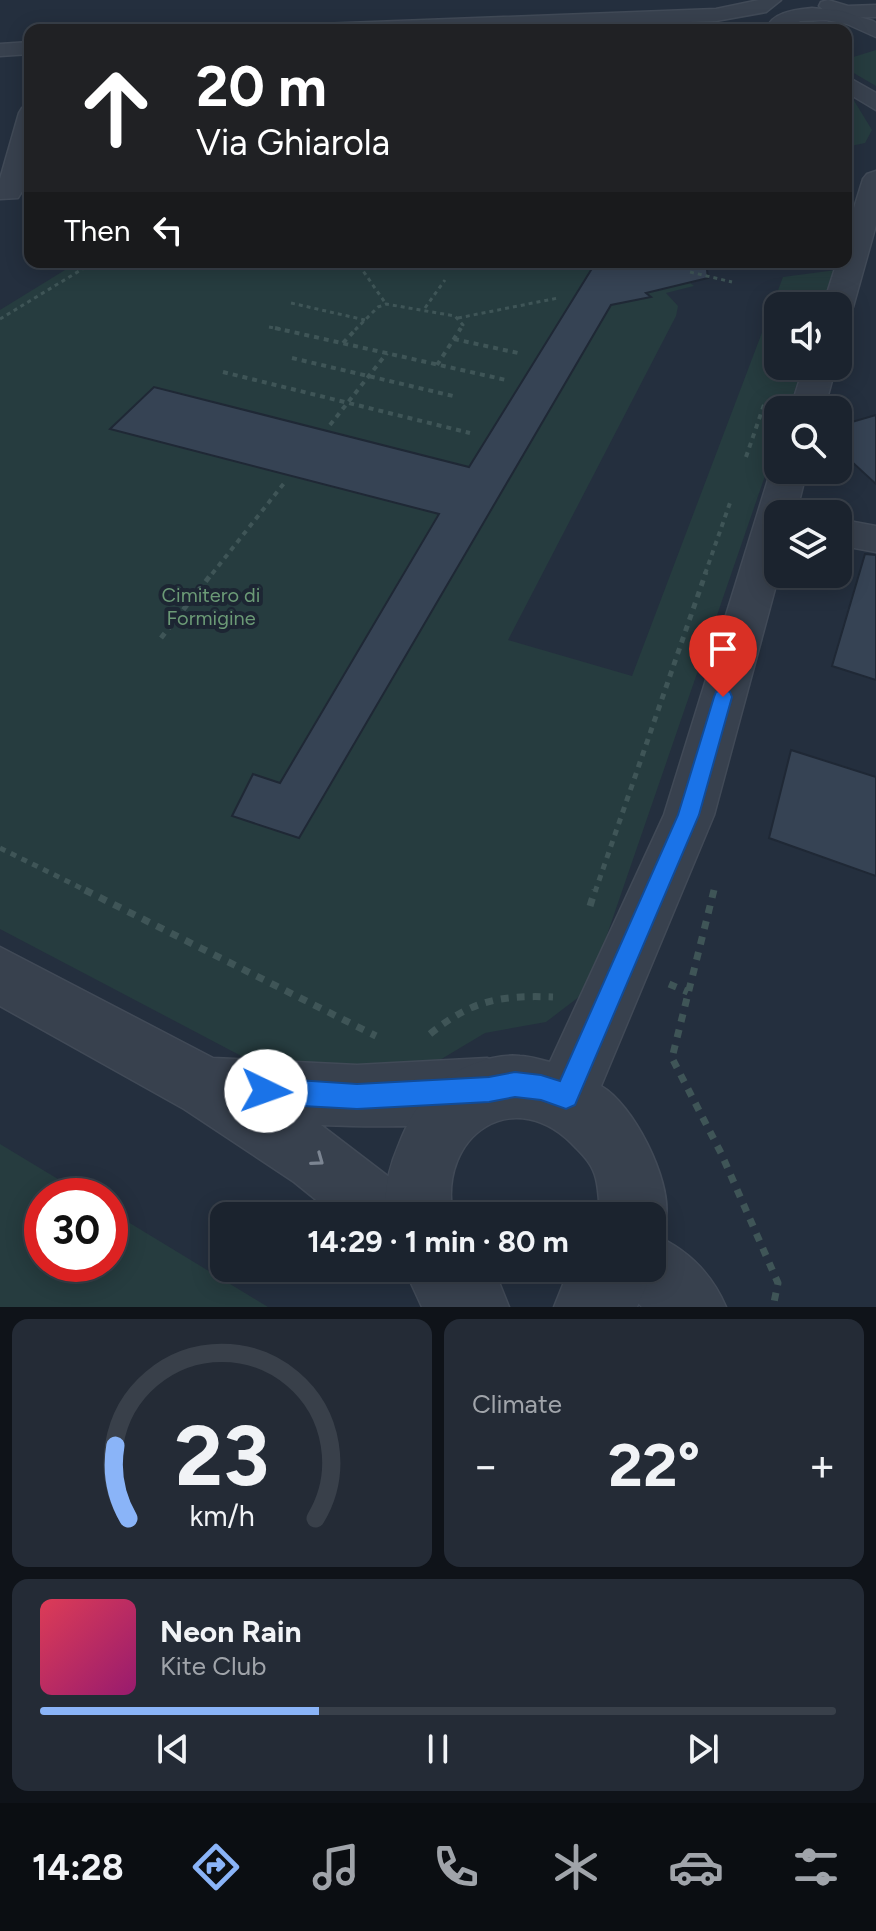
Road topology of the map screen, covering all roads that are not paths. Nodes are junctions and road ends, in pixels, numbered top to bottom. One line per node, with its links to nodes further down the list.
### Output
1 (772, 0): 5 (street)
2 (831, 8): 4 (street); 6 (street); 11 (street)
3 (332, 11): 8 (street)
4 (876, 11)
5 (693, 16): 6 (street); 7 (street)
6 (786, 17)
7 (627, 19): 9 (street); 10 (street)
8 (323, 24)
9 (487, 24)
10 (683, 24)
11 (876, 31)
12 (24, 48): 13 (street)
13 (0, 50)
14 (852, 83): 15 (street)
15 (876, 103)
16 (24, 136): 18 (street)
17 (876, 179): 19 (street)
18 (9, 193)
19 (852, 260)
20 (850, 268): 21 (street)
21 (842, 292)
22 (852, 535): 23 (street)
23 (876, 539)
24 (764, 561): 28 (street)
25 (0, 975): 26 (street)
26 (206, 1087): 27 (street); 29 (street, one-way to 29)
27 (489, 1089): 28 (street); 30 (street)
28 (566, 1096): 31 (street)
29 (370, 1202)
30 (420, 1202)
31 (631, 1202)
32 (446, 1282): 35 (street)
33 (613, 1282): 36 (street)
34 (665, 1282): 37 (street)
35 (474, 1307)
36 (589, 1307)
37 (691, 1307)

